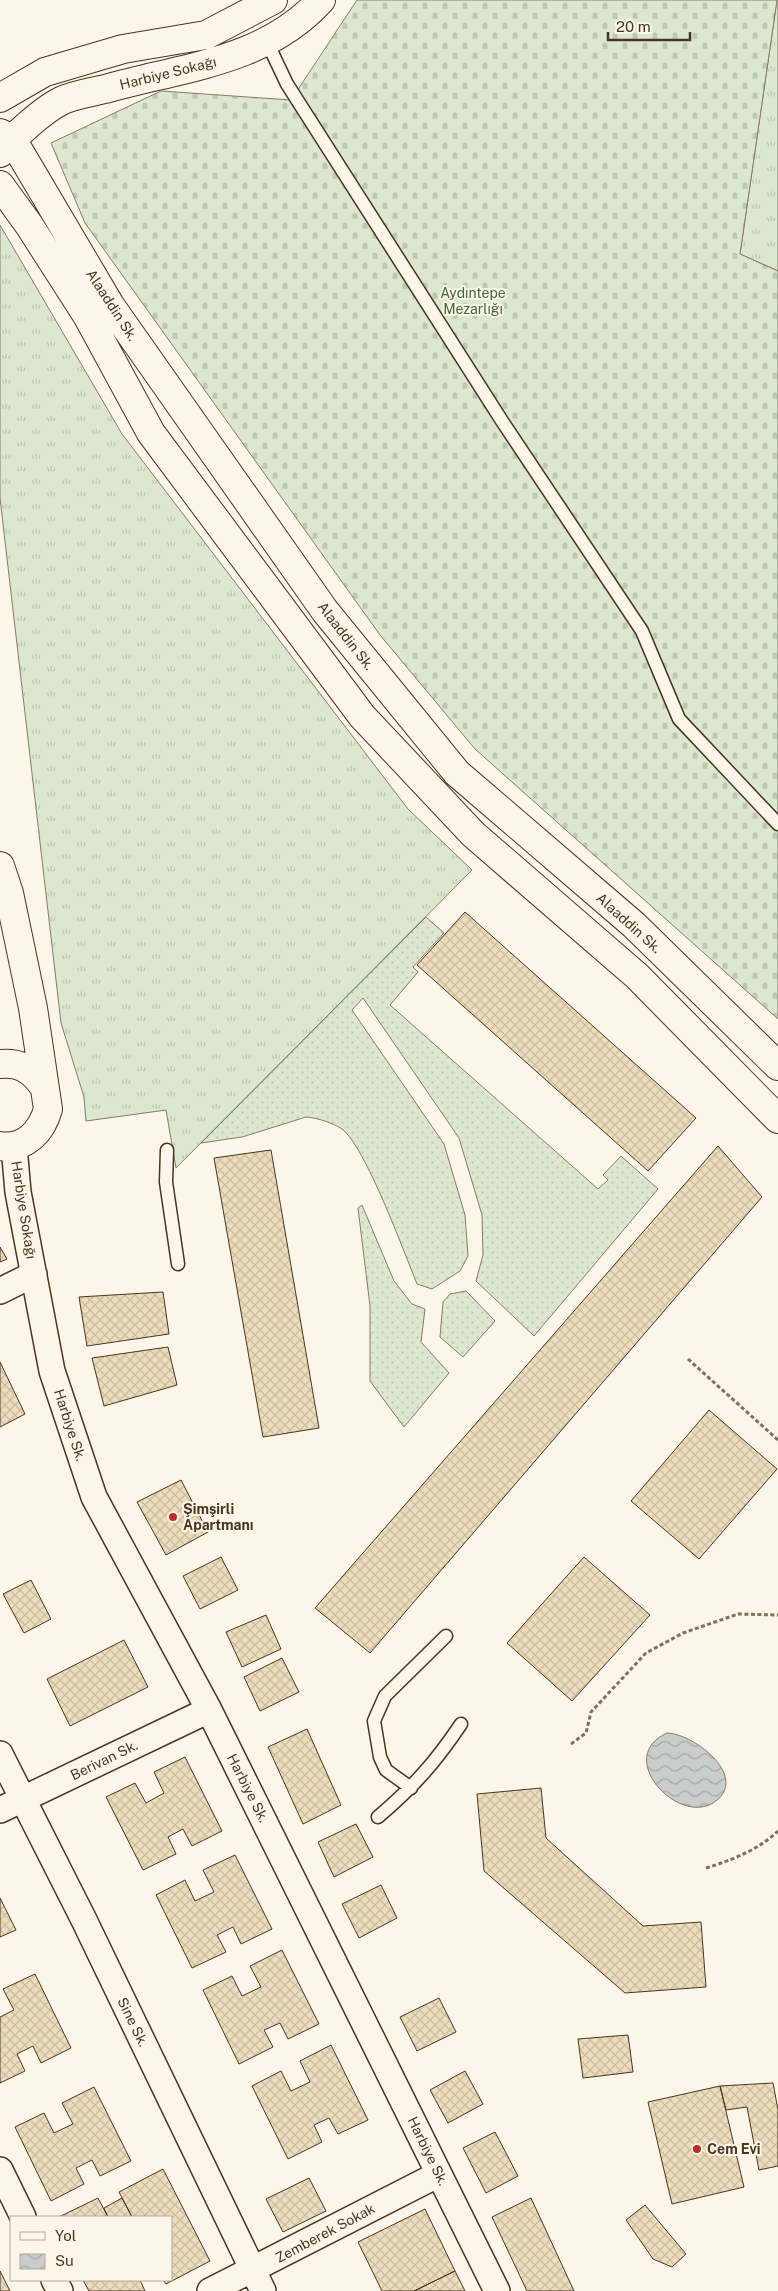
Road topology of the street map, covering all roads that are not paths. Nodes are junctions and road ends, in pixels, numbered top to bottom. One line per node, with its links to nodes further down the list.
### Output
1 (273, 0): 4 (street, Harbiye Sokağı)
2 (321, 0): 3 (street, Harbiye Sokağı)
3 (268, 42): 5 (street, Harbiye Sokağı); 7 (lane)
4 (0, 98)
5 (4, 142): 10 (street, Alaaddin Sk.)
6 (0, 186): 12 (street, Alaaddin Sk.)
7 (778, 824)
8 (0, 866): 11 (street)
9 (0, 1064): 11 (street)
10 (778, 1066)
11 (42, 1084): 13 (street)
12 (778, 1119)
13 (7, 1146): 16 (street, Harbiye Sokağı)
14 (167, 1150): 15 (lane)
15 (178, 1264)
16 (34, 1274): 17 (street); 19 (street, Harbiye Sk.)
17 (0, 1291)
18 (446, 1636): 22 (lane)
19 (209, 1710): 23 (street, Berivan Sk.); 27 (street, Harbiye Sk.)
20 (461, 1724): 22 (lane)
21 (0, 1754): 23 (street, Sine Sk.)
22 (411, 1788): 25 (lane)
23 (23, 1798): 24 (street, Berivan Sk.); 29 (street, Sine Sk.)
24 (0, 1810)
25 (378, 1817)
26 (0, 2170): 28 (street)
27 (439, 2174): 29 (street, Zemberek Sokak); 31 (street, Harbiye Sk.)
28 (23, 2216)
29 (258, 2281): 30 (street, Zemberek Sokak)
30 (210, 2291)
31 (497, 2291)

